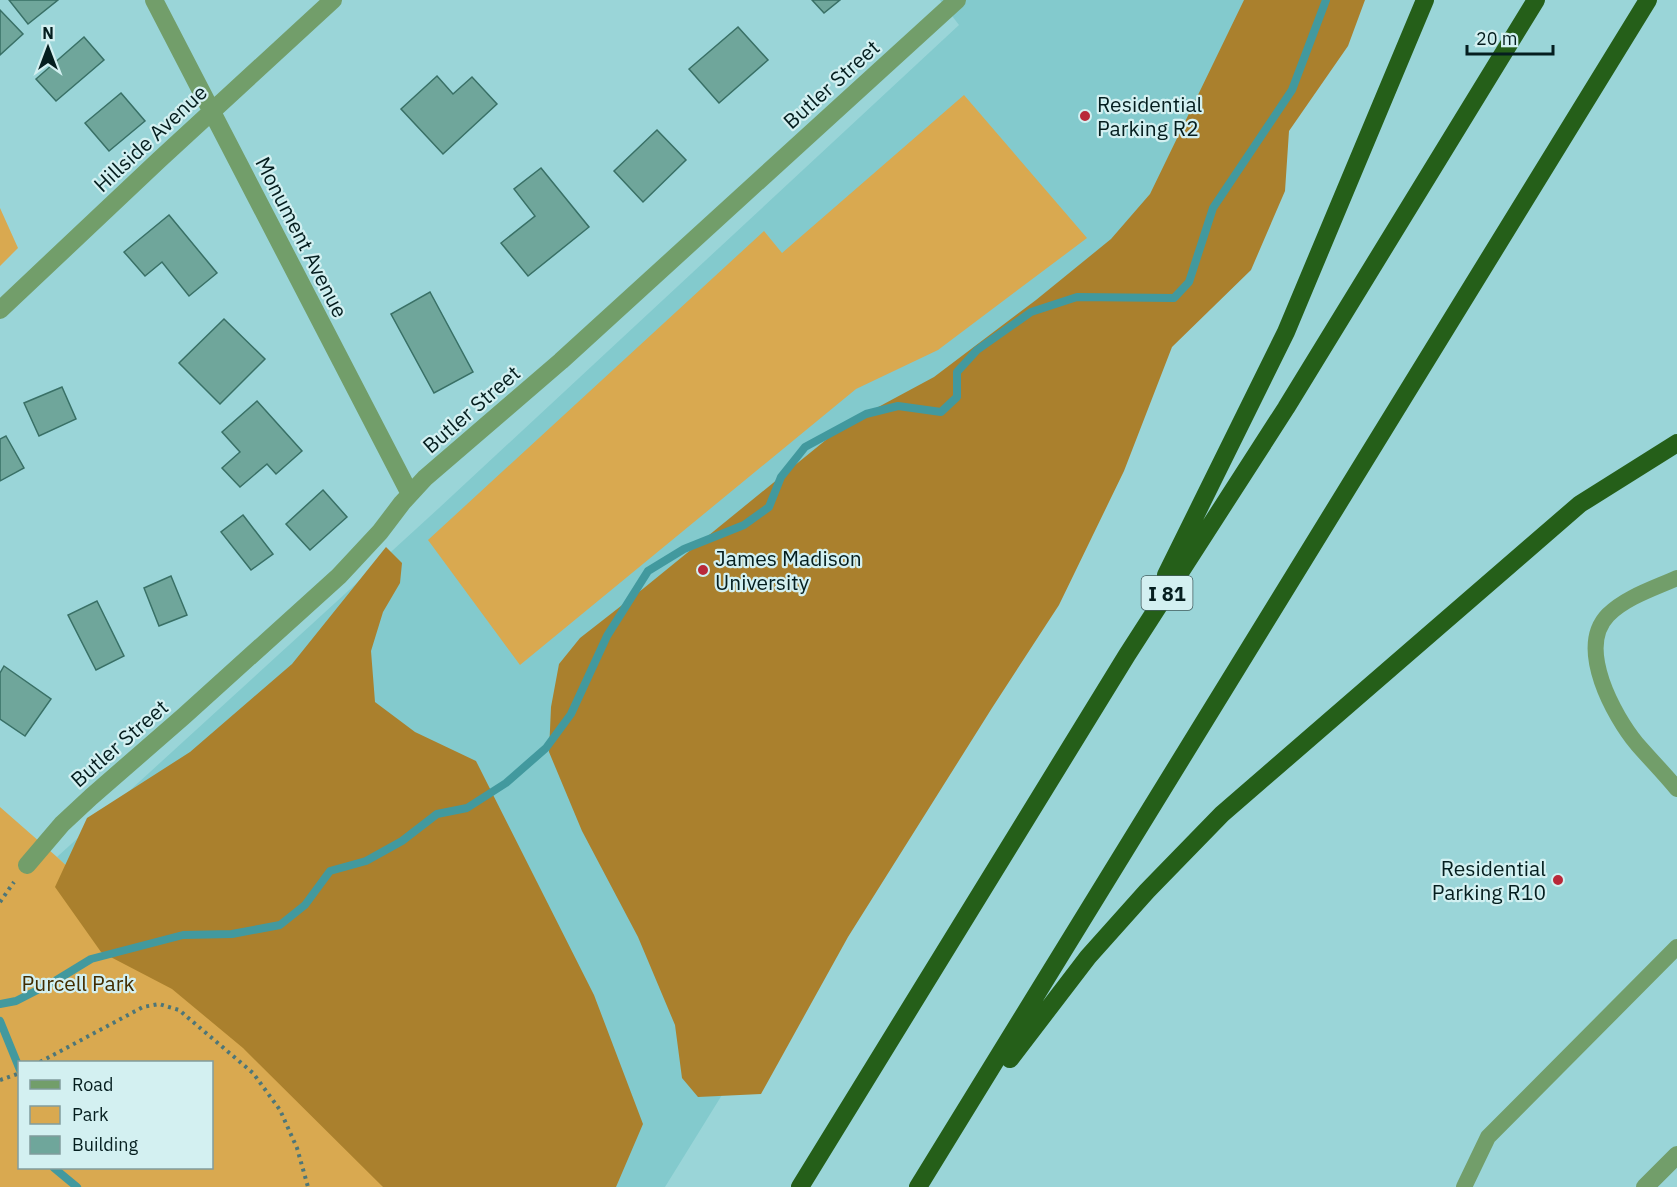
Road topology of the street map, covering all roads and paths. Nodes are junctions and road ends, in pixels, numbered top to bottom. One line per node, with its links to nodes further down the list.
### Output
1 (154, 0): 7 (street, Monument Avenue)
2 (333, 0): 7 (street, Hillside Avenue)
3 (957, 0): 10 (street, Butler Street)
4 (1425, 0): 12 (highway)
5 (1536, 0): 12 (highway, I 81)
6 (1648, 0): 19 (highway)
7 (212, 111): 8 (street, Hillside Avenue); 10 (street, Monument Avenue)
8 (0, 310)
9 (1677, 443): 19 (highway)
10 (410, 494): 14 (street, Butler Street)
11 (1677, 578): 13 (lane)
12 (1127, 655): 22 (highway, I 81)
13 (1677, 789)
14 (27, 865)
15 (1677, 946): 24 (lane)
16 (42, 1061): 21 (path)
17 (18, 1074): 18 (path)
18 (0, 1080)
19 (950, 1136): 23 (highway)
20 (1677, 1155): 25 (street)
21 (308, 1187)
22 (800, 1187)
23 (918, 1187)
24 (1464, 1187)
25 (1645, 1187)

